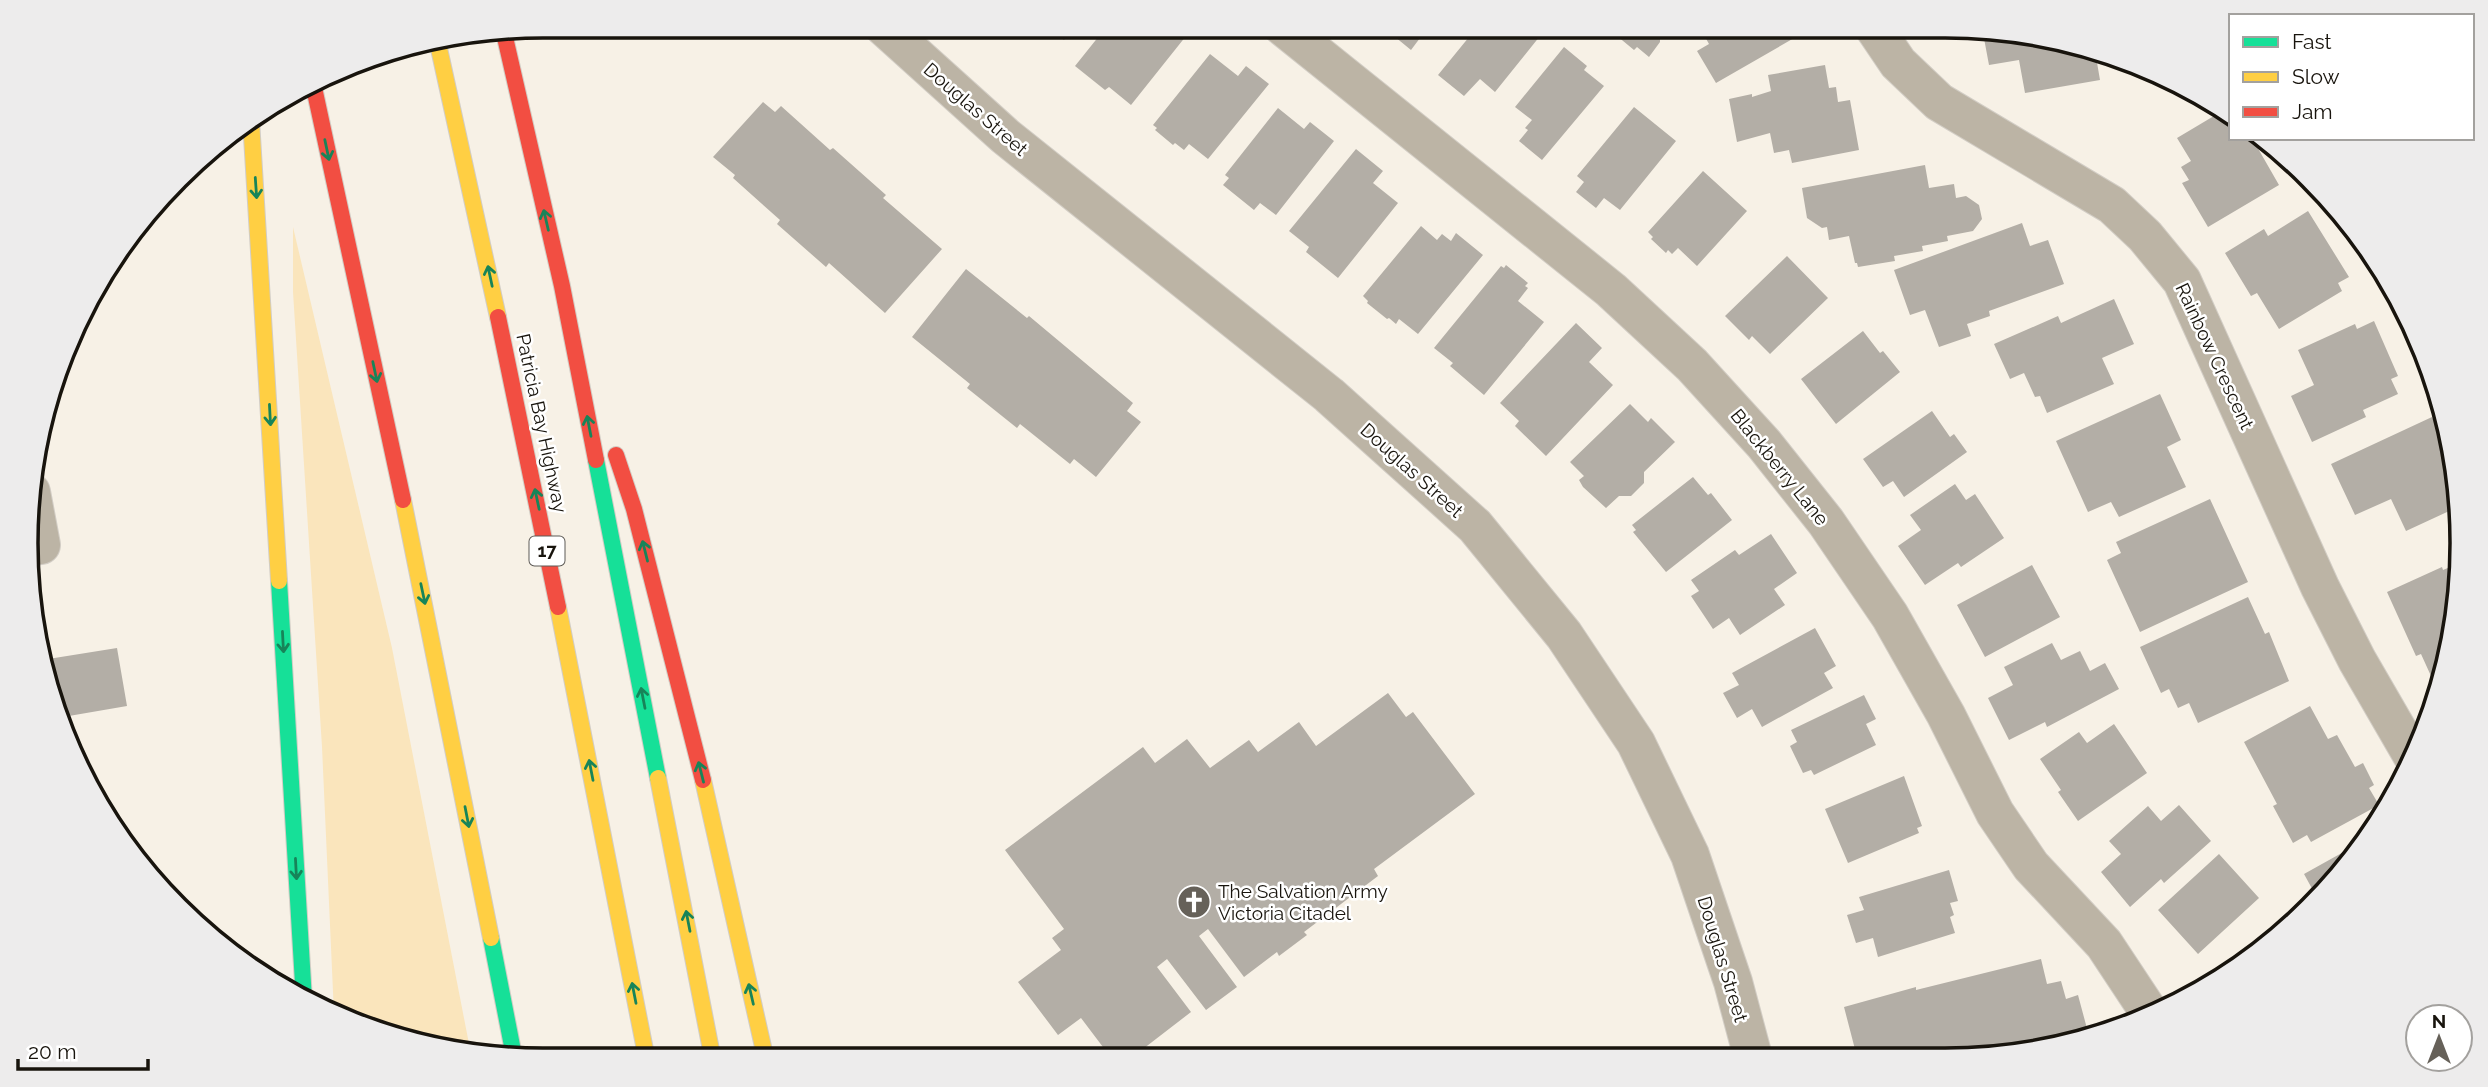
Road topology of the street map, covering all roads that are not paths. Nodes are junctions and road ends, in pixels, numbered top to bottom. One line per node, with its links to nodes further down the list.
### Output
1 (896, 38): 18 (street, Douglas Street)
2 (1297, 38): 13 (street, Blackberry Lane)
3 (1881, 38): 11 (street, Rainbow Crescent)
4 (506, 40): 8 (highway, one-way to 4)
5 (439, 49): 15 (highway, Patricia Bay Highway / 17, one-way to 5)
6 (315, 93): 14 (highway, one-way to 14)
7 (252, 132): 12 (highway, one-way to 12)
8 (562, 286): 9 (highway); 16 (highway, one-way to 8)
9 (604, 417)
10 (613, 443): 17 (highway, one-way to 10)
11 (2407, 746)
12 (303, 987)
13 (2145, 1007)
14 (512, 1047)
15 (646, 1048)
16 (711, 1048)
17 (763, 1048)
18 (1751, 1048)

